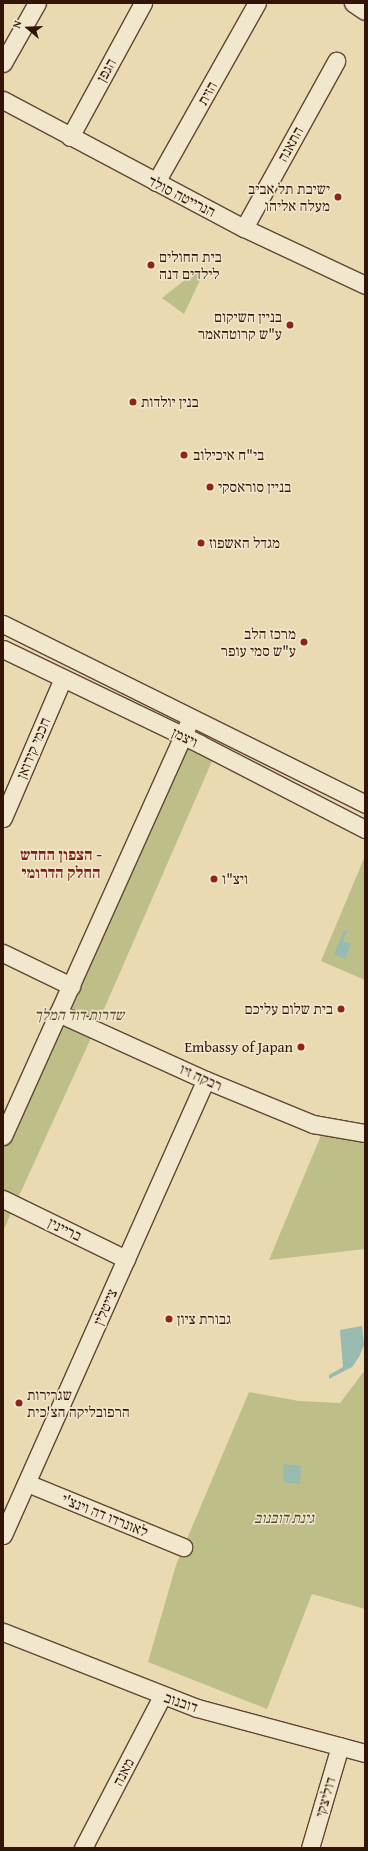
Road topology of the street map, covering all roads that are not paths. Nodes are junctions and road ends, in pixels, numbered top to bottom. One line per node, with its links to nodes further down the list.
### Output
1 (37, 3): 7 (street)
2 (143, 3): 9 (street, הגפן)
3 (257, 3): 10 (street, הזית)
4 (354, 3): 5 (street)
5 (365, 11)
6 (336, 61): 11 (street, התאנה)
7 (3, 63)
8 (3, 100): 9 (street, הנרייטה סולד)
9 (70, 137): 10 (street, הנרייטה סולד)
10 (156, 182): 11 (street, הנרייטה סולד)
11 (244, 228): 12 (street, הנרייטה סולד)
12 (365, 285)
13 (3, 624): 16 (street, ויצמן)
14 (3, 649): 15 (street, ויצמן)
15 (62, 678): 17 (street, ויצמן); 18 (street, חכמי קירואן)
16 (191, 718): 17 (street); 19 (street, ויצמן)
17 (183, 736): 21 (street, ויצמן); 23 (street)
18 (9, 787): 20 (street, חכמי קירואן)
19 (365, 804)
20 (3, 818)
21 (365, 829)
22 (3, 953): 23 (street)
23 (71, 986): 24 (street)
24 (58, 1013): 25 (street, רבקה זיו); 29 (street)
25 (206, 1080): 27 (street, רבקה זיו); 31 (street, צייטלין)
26 (365, 1124): 27 (street, רבקה זיו)
27 (347, 1129): 28 (street, רבקה זיו)
28 (365, 1133)
29 (3, 1136)
30 (3, 1199): 31 (street, בריינין)
31 (126, 1259): 32 (street, צייטלין)
32 (27, 1483): 33 (street, צייטלין); 34 (street, לאונרדו דה וינצ'י)
33 (3, 1535)
34 (183, 1547)
35 (3, 1632): 36 (street, דובנוב)
36 (162, 1696): 37 (street, דובנוב); 39 (street, מאנה)
37 (340, 1746): 38 (street, דובנוב); 40 (street, דוליצקי)
38 (365, 1753)
39 (83, 1848)
40 (310, 1848)

